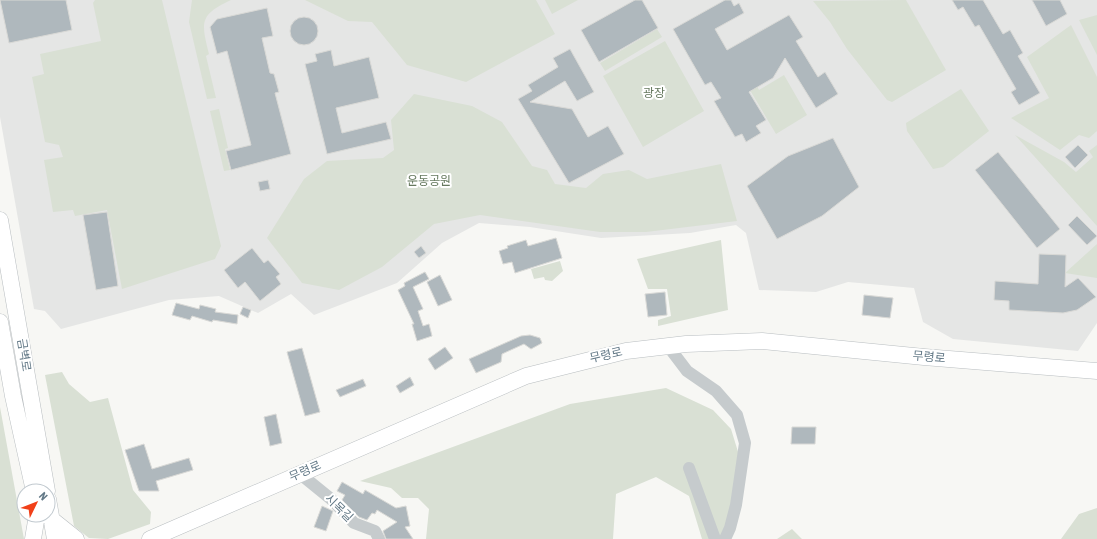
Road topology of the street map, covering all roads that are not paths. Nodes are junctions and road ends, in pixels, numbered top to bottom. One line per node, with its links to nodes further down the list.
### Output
1 (0, 220): 8 (main road, 금벽로)
2 (0, 322): 7 (main road, 금벽로)
3 (668, 346): 4 (main road, 무령로); 6 (main road, 무령로); 20 (street)
4 (1097, 372)
5 (690, 468): 19 (street)
6 (300, 473): 17 (main road, 무령로); 18 (street, 시목길)
7 (32, 483)
8 (46, 483)
9 (39, 523): 13 (main road)
10 (42, 523): 14 (main road)
11 (46, 523): 15 (main road)
12 (52, 523): 16 (main road)
13 (33, 539)
14 (41, 539)
15 (55, 539)
16 (76, 539)
17 (150, 539)
18 (379, 539)
19 (715, 539)
20 (725, 539)

